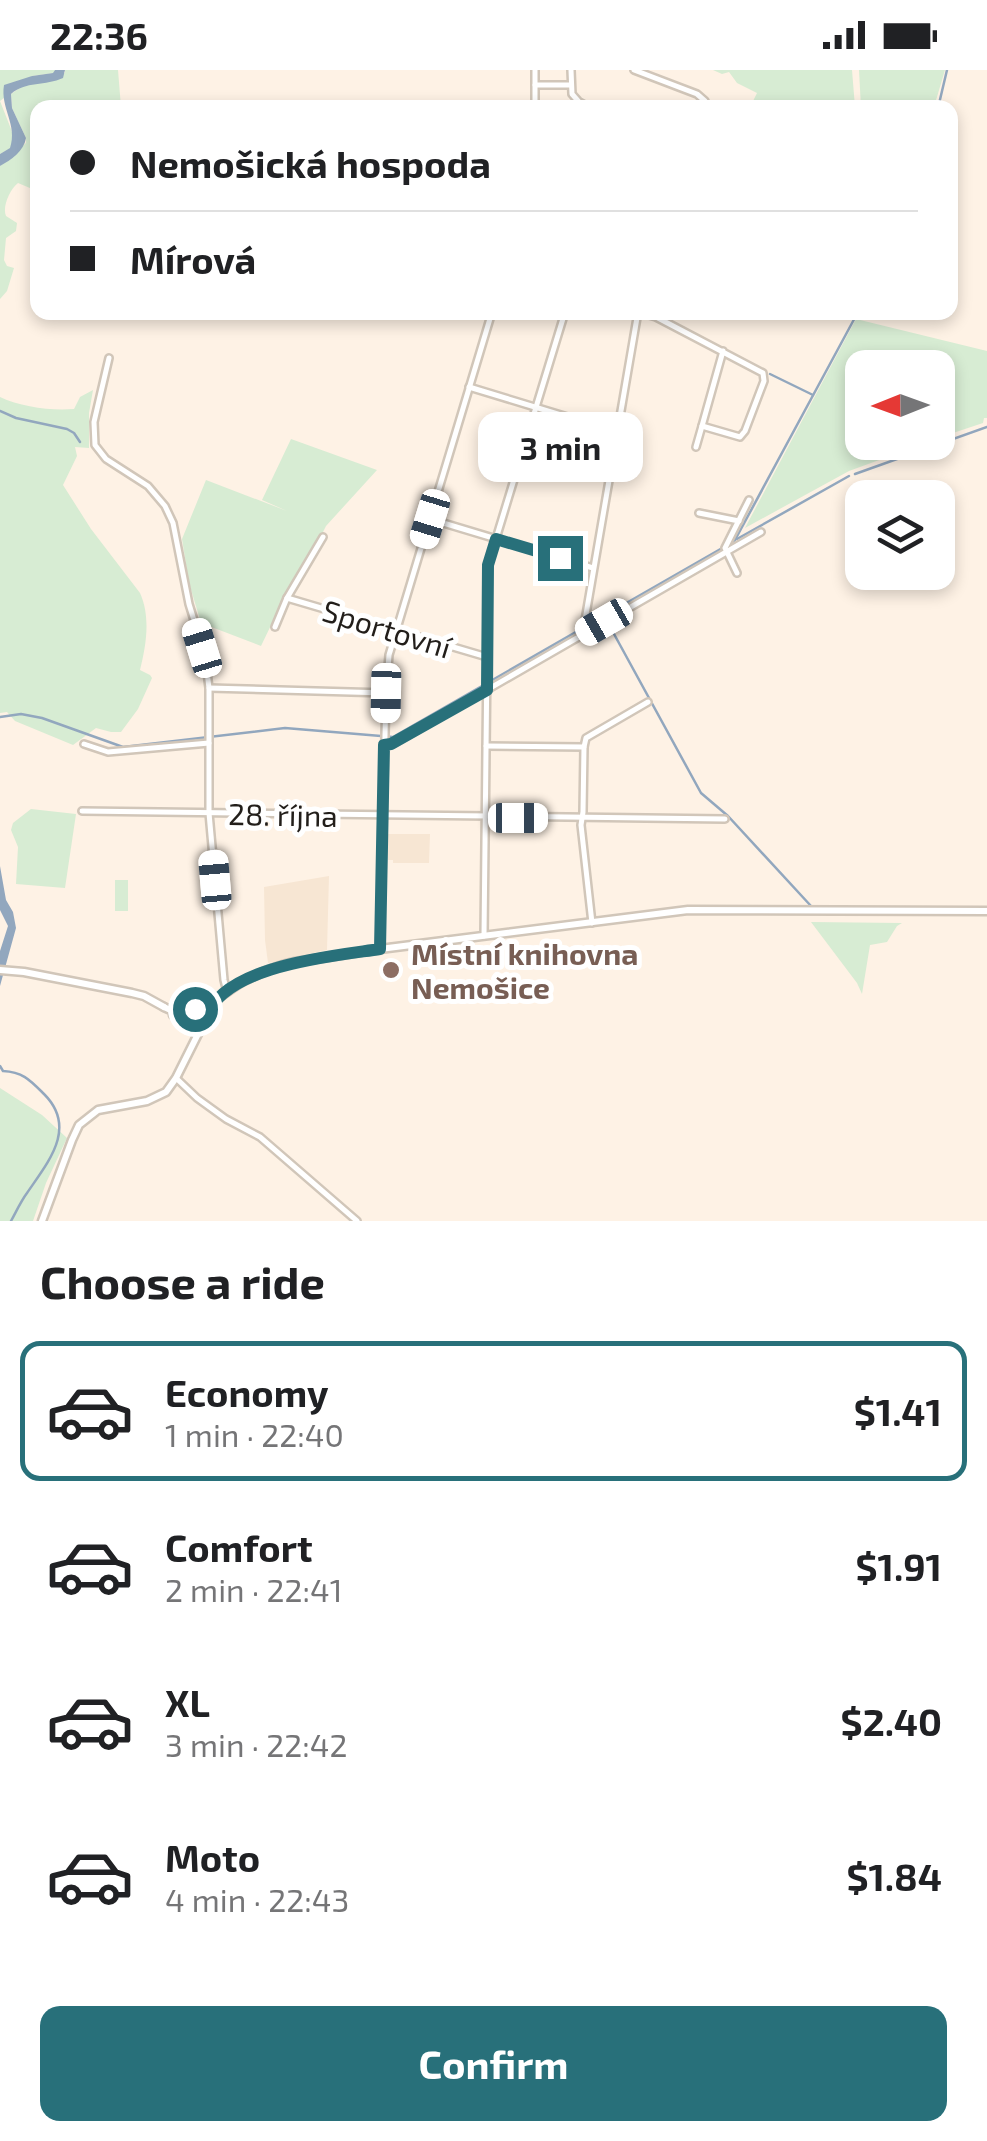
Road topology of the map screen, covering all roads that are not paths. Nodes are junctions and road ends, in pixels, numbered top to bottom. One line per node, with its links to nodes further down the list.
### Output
1 (535, 70): 5 (street)
2 (571, 70): 4 (street)
3 (634, 70): 8 (street)
4 (571, 85): 5 (street); 7 (street)
5 (535, 86): 6 (street)
6 (536, 100)
7 (576, 100)
8 (705, 100)
9 (490, 320): 15 (street)
10 (563, 320): 16 (street)
11 (637, 320): 18 (street)
12 (662, 320): 13 (street)
13 (723, 351): 17 (street); 17 (street)
14 (110, 358): 36 (street)
15 (469, 387): 16 (street); 22 (street)
16 (536, 408): 18 (street); 26 (street)
17 (702, 426): 19 (street)
18 (617, 432): 28 (street)
19 (696, 448)
20 (750, 500): 23 (street)
21 (699, 513): 23 (street)
22 (430, 519): 26 (street); 33 (street)
23 (739, 520): 27 (street)
24 (761, 532): 27 (street)
25 (323, 537): 30 (street, Sportovní)
26 (496, 539): 28 (street); 34 (street)
27 (726, 552): 29 (street); 32 (street)
28 (594, 568): 32 (street)
29 (737, 574)
30 (287, 598): 31 (street, Sportovní); 33 (street, Sportovní)
31 (275, 628)
32 (584, 630): 35 (street)
33 (396, 631): 34 (street, Sportovní); 37 (street)
34 (487, 657): 35 (street)
35 (487, 685): 41 (street); 42 (street)
36 (209, 688): 37 (street); 39 (street)
37 (386, 693): 41 (street)
38 (648, 702): 43 (street)
39 (209, 743): 40 (street); 45 (street)
40 (84, 744)
41 (385, 744): 46 (street)
42 (486, 746): 43 (street); 47 (street)
43 (584, 747): 48 (street)
44 (82, 811): 45 (street, 28. října)
45 (209, 813): 46 (street, 28. října); 55 (street)
46 (383, 816): 47 (street, 28. října); 53 (street)
47 (486, 818): 48 (street, 28. října); 52 (street)
48 (581, 818): 49 (street, 28. října); 51 (street)
49 (725, 819)
50 (987, 911): 51 (street)
51 (592, 922): 52 (street)
52 (484, 936): 53 (street)
53 (380, 949): 55 (street)
54 (0, 970): 56 (street)
55 (225, 994): 57 (street); 58 (street)
56 (164, 1007): 57 (street); 59 (street)
57 (194, 1010): 58 (street); 59 (street)
58 (205, 1021): 59 (street); 60 (street)
59 (192, 1024): 60 (street)
60 (190, 1048): 61 (street)
61 (176, 1078): 62 (street); 63 (street)
62 (42, 1221)
63 (357, 1221)

